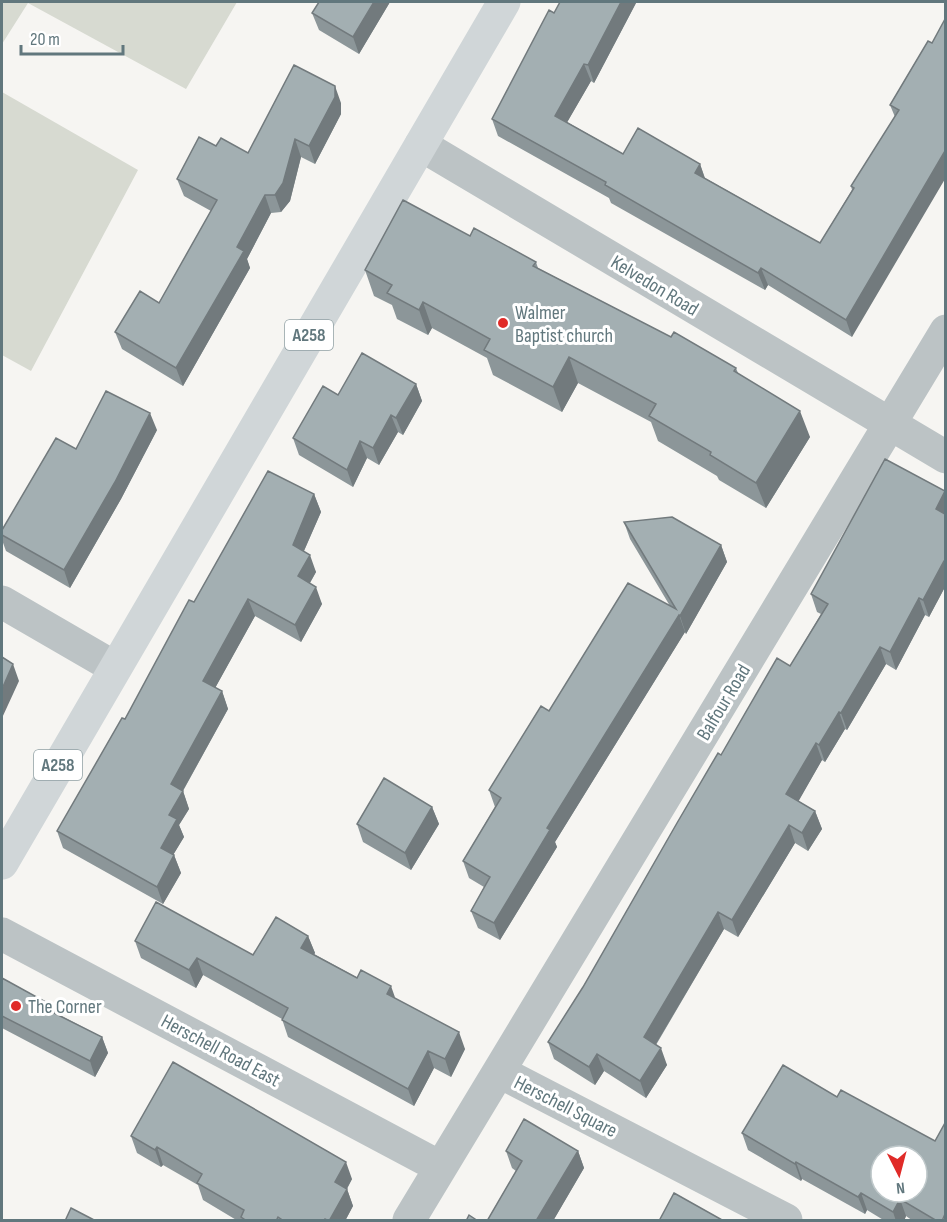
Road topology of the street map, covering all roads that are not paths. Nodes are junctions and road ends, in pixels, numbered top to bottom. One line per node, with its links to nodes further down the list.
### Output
1 (504, 2): 2 (main road, A258)
2 (421, 145): 4 (street, Kelvedon Road); 7 (main road, A258)
3 (945, 331): 4 (street, Balfour Road)
4 (889, 426): 5 (street, Kelvedon Road); 10 (street, Balfour Road)
5 (945, 457)
6 (2, 602): 7 (street)
7 (114, 667): 8 (main road, A258)
8 (2, 863)
9 (2, 934): 11 (street, Herschell Road East)
10 (500, 1072): 11 (street, Herschell Square); 13 (street, Herschell Square)
11 (440, 1167): 12 (street, Herschell Square)
12 (409, 1221)
13 (786, 1221)

